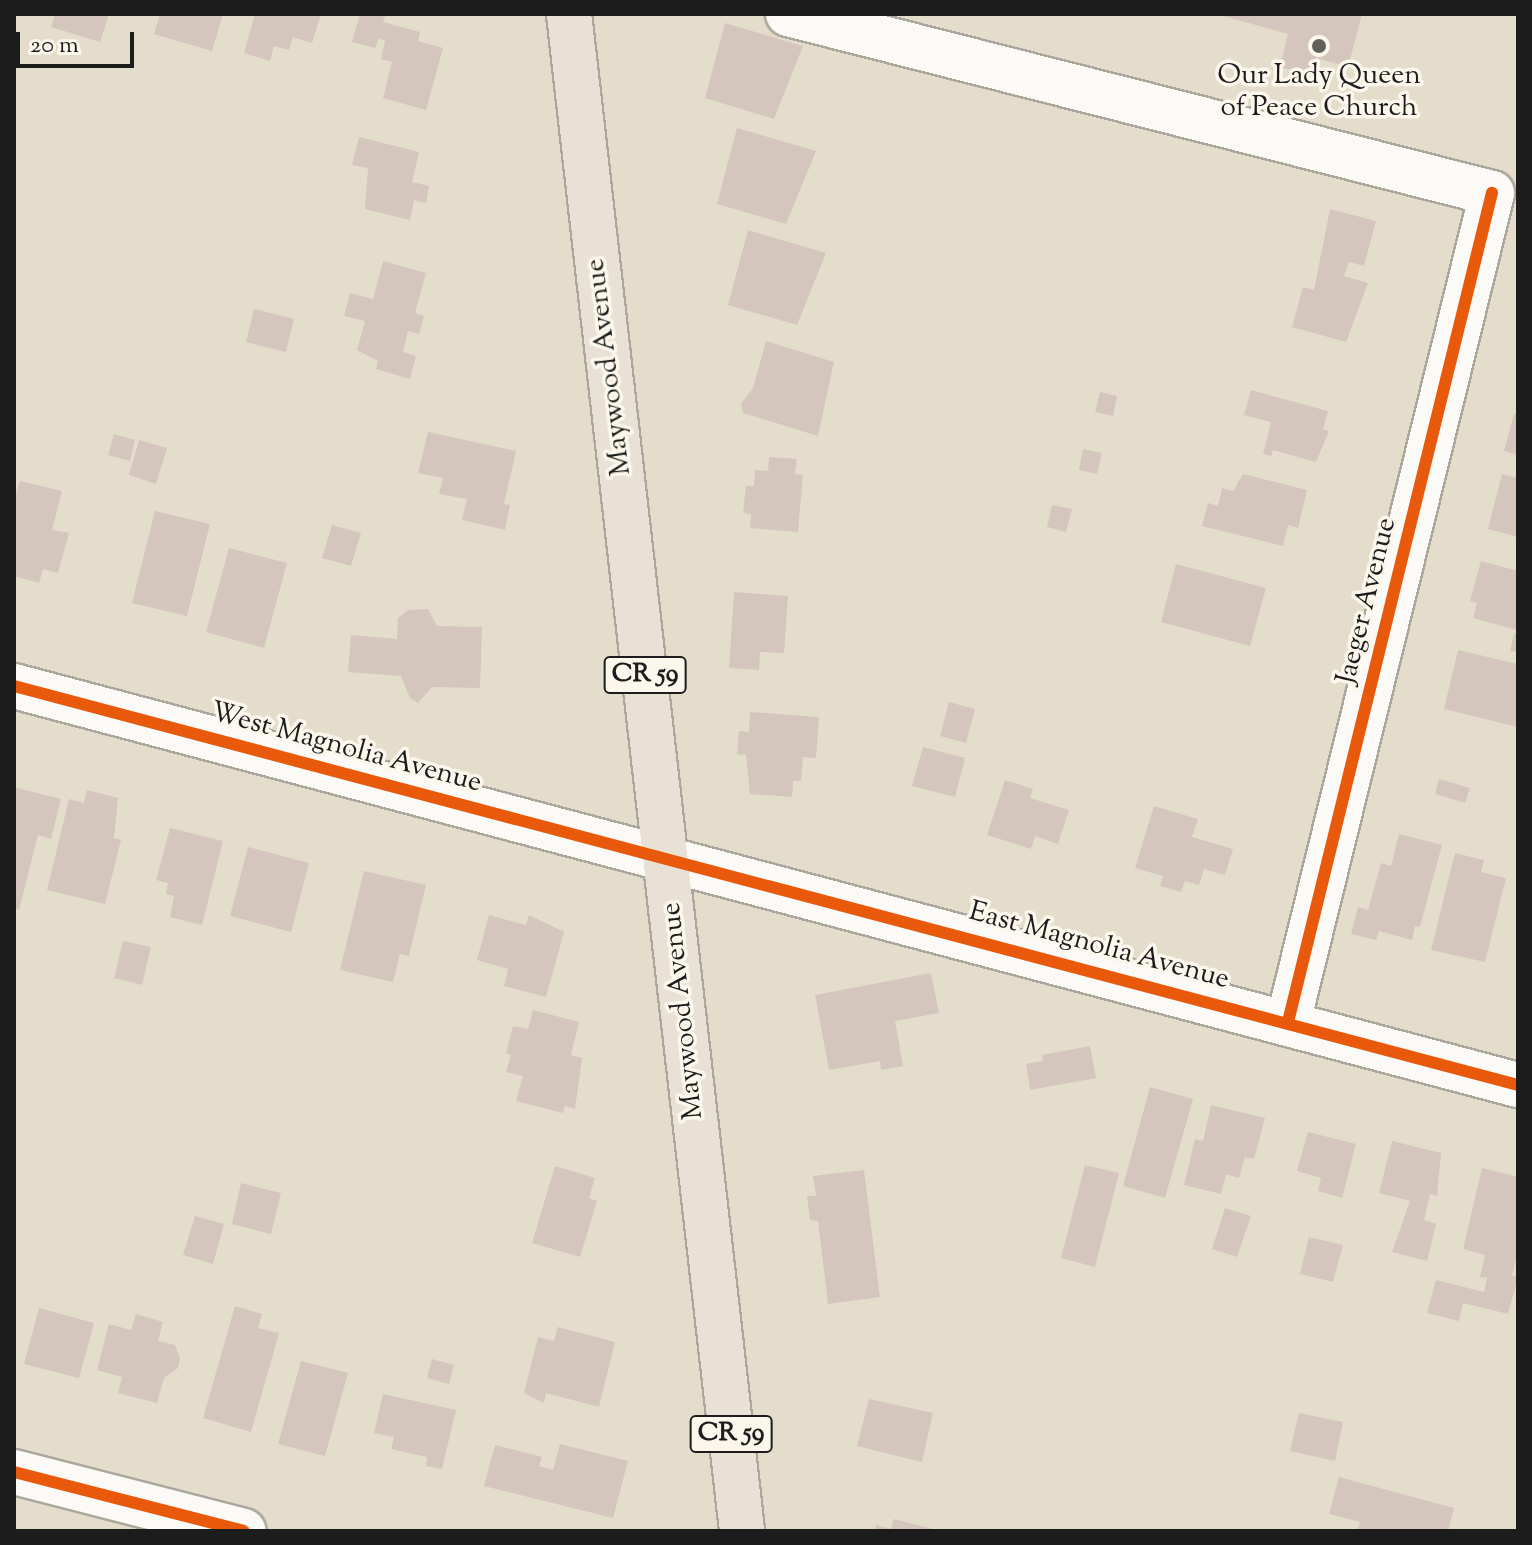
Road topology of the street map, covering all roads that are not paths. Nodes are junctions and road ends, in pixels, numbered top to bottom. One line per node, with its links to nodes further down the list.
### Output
1 (569, 14): 4 (main road, Maywood Avenue / CR 59)
2 (788, 14): 5 (street, Jaeger Avenue)
3 (14, 686): 4 (street, West Magnolia Avenue)
4 (666, 856): 5 (street, East Magnolia Avenue); 9 (main road, Maywood Avenue / CR 59)
5 (1288, 1022): 6 (street, East Magnolia Avenue)
6 (1518, 1085)
7 (14, 1472): 8 (street)
8 (244, 1531)
9 (742, 1531)

